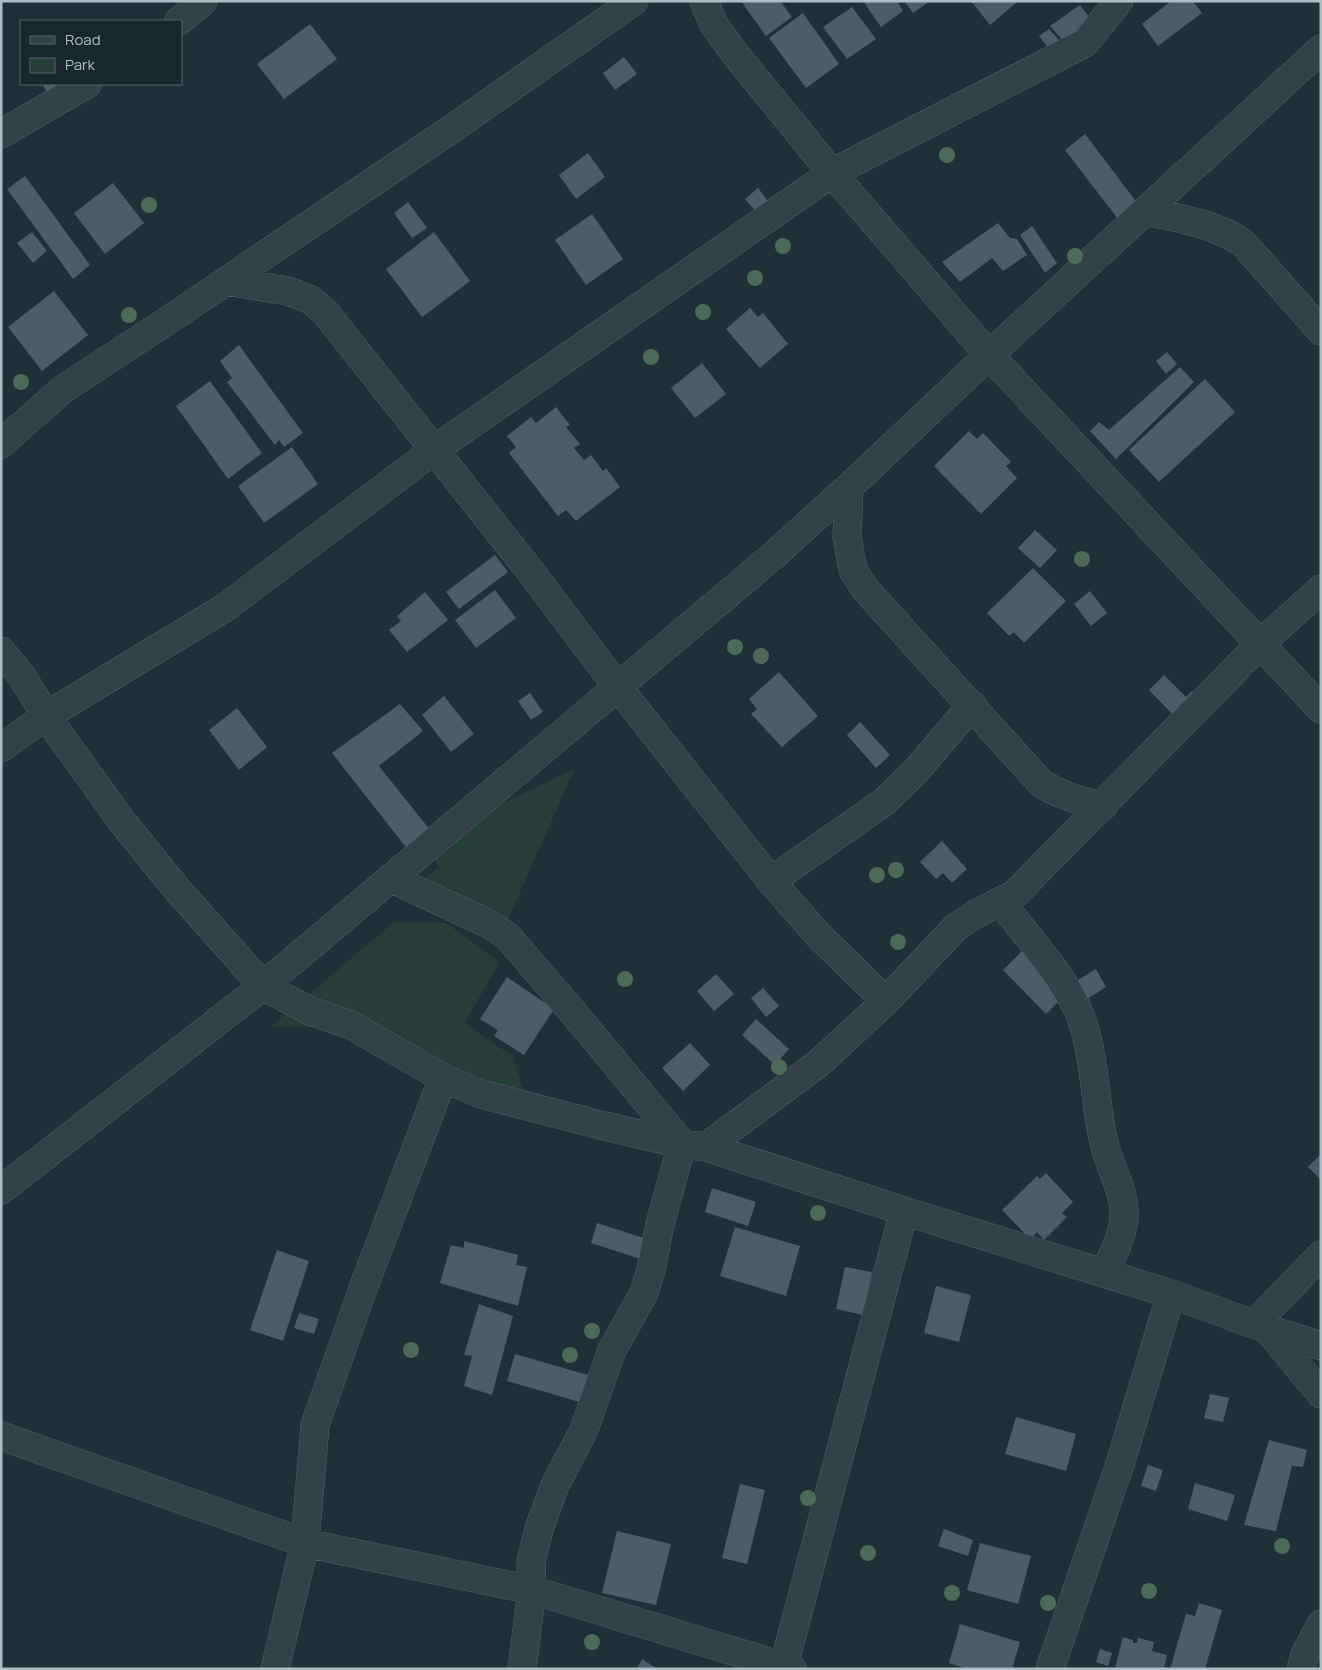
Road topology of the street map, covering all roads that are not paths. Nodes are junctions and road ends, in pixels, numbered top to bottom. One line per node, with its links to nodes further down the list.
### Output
1 (203, 1): 5 (street)
2 (634, 1): 11 (street)
3 (704, 1): 9 (street)
4 (1119, 1): 9 (street)
5 (180, 20)
6 (1321, 49): 10 (street)
7 (85, 85): 8 (street)
8 (1, 134)
9 (832, 173): 13 (street); 15 (street)
10 (1146, 211): 12 (street); 13 (street)
11 (226, 281): 14 (street); 15 (street)
12 (1321, 331)
13 (989, 355): 16 (street); 18 (street)
14 (1, 444)
15 (434, 450): 20 (street); 23 (street)
16 (849, 487): 20 (street); 21 (street)
17 (1321, 589): 18 (street)
18 (1260, 644): 22 (street); 25 (street)
19 (1, 652): 23 (street)
20 (617, 686): 26 (street); 27 (street)
21 (972, 705): 25 (street); 27 (street)
22 (1321, 709)
23 (46, 716): 24 (street); 29 (street)
24 (1, 748)
25 (1103, 806): 28 (street)
26 (390, 878): 29 (street); 32 (street)
27 (771, 881): 30 (street)
28 (1000, 901): 30 (street); 36 (street)
29 (263, 986): 31 (street); 33 (street)
30 (886, 1001): 32 (street)
31 (443, 1078): 32 (street); 42 (street)
32 (694, 1146): 34 (street); 43 (street)
33 (1, 1190)
34 (904, 1212): 36 (street); 45 (street)
35 (1321, 1255): 38 (street)
36 (1105, 1274): 37 (street)
37 (1170, 1294): 38 (street); 48 (street)
38 (1261, 1327): 39 (street); 40 (street)
39 (1321, 1346)
40 (1321, 1394)
41 (1, 1436): 42 (street)
42 (305, 1543): 43 (street); 46 (street)
43 (532, 1590): 45 (street); 47 (street)
44 (1321, 1624): 49 (street)
45 (786, 1668)
46 (275, 1669)
47 (522, 1669)
48 (1050, 1669)
49 (1301, 1669)

